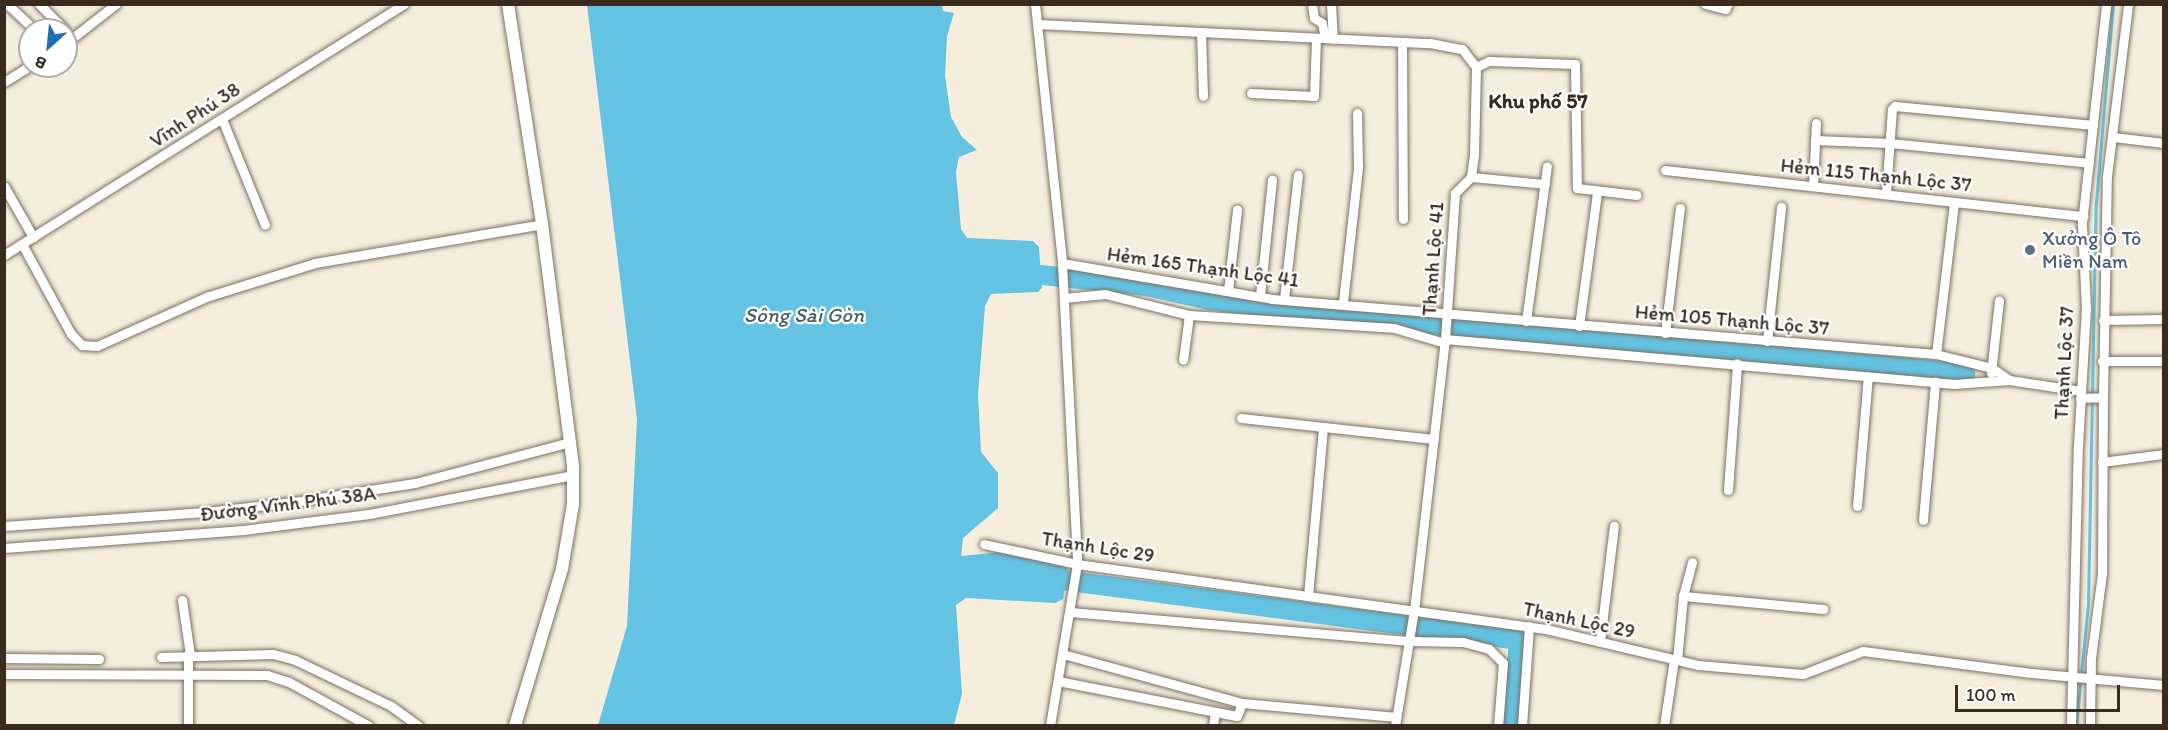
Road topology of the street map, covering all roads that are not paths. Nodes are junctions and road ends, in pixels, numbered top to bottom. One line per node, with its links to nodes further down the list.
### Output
1 (7, 4): 13 (street)
2 (39, 4): 14 (street)
3 (116, 4): 16 (street)
4 (404, 4): 26 (street, Vĩnh Phú 38)
5 (508, 4): 51 (street)
6 (1035, 4): 15 (street)
7 (1312, 4): 18 (street)
8 (1331, 4): 18 (street)
9 (1705, 4): 10 (street)
10 (1728, 4)
11 (2128, 4): 29 (street)
12 (2102, 5): 28 (street, Thạnh Lộc 37)
13 (22, 18)
14 (52, 18)
15 (1038, 24): 17 (street); 56 (street)
16 (78, 29)
17 (1201, 32): 18 (street); 24 (street)
18 (1325, 38): 19 (street); 23 (street)
19 (1402, 42): 20 (street); 50 (street)
20 (1476, 67): 37 (street); 42 (street)
21 (18, 73): 22 (street)
22 (4, 82)
23 (1251, 93)
24 (1203, 96)
25 (1357, 113): 62 (street)
26 (222, 119): 52 (street); 53 (street, Vĩnh Phú 38)
27 (1816, 123): 30 (street)
28 (2093, 124): 31 (street); 33 (street, Thạnh Lộc 37)
29 (2113, 137): 32 (street); 65 (street)
30 (1815, 141): 31 (street); 41 (street)
31 (1890, 143): 33 (street); 43 (street)
32 (2163, 143)
33 (2089, 163): 49 (street, Thạnh Lộc 37)
34 (1547, 166): 39 (street)
35 (1665, 170): 41 (street, Hẻm 115 Thạnh Lộc 37)
36 (1298, 175): 60 (street)
37 (1471, 177): 39 (street); 63 (street, Thạnh Lộc 41)
38 (1272, 180): 59 (street)
39 (1545, 184): 67 (street)
40 (4, 186): 53 (street)
41 (1813, 186): 43 (street, Hẻm 115 Thạnh Lộc 37)
42 (1597, 192): 44 (street); 68 (street)
43 (1886, 194): 45 (street, Hẻm 115 Thạnh Lộc 37)
44 (1637, 195)
45 (1954, 202): 49 (street, Hẻm 115 Thạnh Lộc 37); 72 (street)
46 (1781, 207): 71 (street)
47 (1680, 208): 69 (street)
48 (1237, 209): 57 (street)
49 (2083, 216): 82 (street, Thạnh Lộc 37)
50 (1403, 219)
51 (542, 224): 54 (street); 87 (street)
52 (265, 225)
53 (33, 237): 54 (street, Vĩnh Phú 38)
54 (21, 244): 55 (street, Vĩnh Phú 38)
55 (4, 255)
56 (1062, 263): 57 (street, Hẻm 165 Thạnh Lộc 41); 58 (street)
57 (1228, 291): 59 (street, Hẻm 165 Thạnh Lộc 41)
58 (1064, 295): 64 (street); 99 (street)
59 (1260, 296): 60 (street, Hẻm 165 Thạnh Lộc 41)
60 (1284, 299): 62 (street, Hẻm 165 Thạnh Lộc 41)
61 (1999, 300): 77 (street)
62 (1343, 302): 63 (street, Hẻm 165 Thạnh Lộc 41)
63 (1447, 313): 67 (street, Hẻm 105 Thạnh Lộc 37); 70 (street, Thạnh Lộc 41)
64 (1189, 315): 70 (street); 73 (street)
65 (2103, 320): 66 (street); 74 (street)
66 (2163, 320)
67 (1526, 321): 68 (street, Hẻm 105 Thạnh Lộc 37)
68 (1579, 326): 69 (street, Hẻm 105 Thạnh Lộc 37)
69 (1665, 333): 71 (street, Hẻm 105 Thạnh Lộc 37)
70 (1445, 341): 76 (street); 86 (street, Thạnh Lộc 41)
71 (1767, 341): 72 (street, Hẻm 105 Thạnh Lộc 37)
72 (1936, 354): 77 (street, Hẻm 105 Thạnh Lộc 37)
73 (1183, 360)
74 (2102, 361): 75 (street); 83 (street)
75 (2163, 362)
76 (1737, 363): 78 (street); 91 (street)
77 (1992, 368): 79 (street, Hẻm 105 Thạnh Lộc 37); 80 (street)
78 (1869, 376): 81 (street); 92 (street)
79 (2009, 380): 80 (street); 82 (street)
80 (1990, 381): 81 (street)
81 (1935, 382): 93 (street)
82 (2082, 396): 83 (street); 117 (street, Thạnh Lộc 37)
83 (2101, 398): 89 (street)
84 (1242, 418): 85 (street)
85 (1323, 428): 86 (street); 100 (street)
86 (1434, 439): 105 (street, Thạnh Lộc 41)
87 (570, 442): 90 (street); 94 (street)
88 (2163, 454): 89 (street)
89 (2102, 462): 117 (street)
90 (573, 475): 97 (street, Đường Vĩnh Phú 38A); 126 (street)
91 (1728, 490)
92 (1857, 506)
93 (1923, 520)
94 (4, 526)
95 (1614, 526): 108 (street)
96 (984, 544): 99 (street, Thạnh Lộc 29)
97 (4, 548)
98 (1692, 562): 101 (street)
99 (1077, 564): 100 (street, Thạnh Lộc 29); 104 (street)
100 (1308, 596): 105 (street, Thạnh Lộc 29)
101 (1683, 596): 103 (street); 114 (street)
102 (182, 600): 110 (street)
103 (1823, 609)
104 (1071, 610): 107 (street); 109 (street)
105 (1414, 610): 106 (street, Thạnh Lộc 29); 107 (street, Thạnh Lộc 41)
106 (1529, 626): 108 (street, Thạnh Lộc 29); 130 (street)
107 (1410, 638): 122 (street, Thạnh Lộc 41); 129 (street)
108 (1600, 641): 114 (street, Thạnh Lộc 29)
109 (1063, 654): 118 (street); 120 (street)
110 (189, 656): 111 (street); 116 (street); 125 (street)
111 (161, 657)
112 (4, 658): 113 (street)
113 (99, 659)
114 (1676, 659): 117 (street, Thạnh Lộc 29); 131 (street)
115 (4, 674): 116 (street)
116 (189, 674): 123 (street); 124 (street)
117 (2083, 679): 119 (street, Thạnh Lộc 29); 132 (street, Thạnh Lộc 37); 133 (street)
118 (1058, 681): 121 (street); 127 (street)
119 (2163, 684)
120 (1242, 703): 121 (street); 122 (street)
121 (1215, 712): 128 (street)
122 (1397, 723)
123 (188, 726)
124 (369, 726)
125 (419, 726)
126 (515, 726)
127 (1050, 726)
128 (1213, 726)
129 (1498, 726)
130 (1522, 726)
131 (1664, 726)
132 (2071, 726)
133 (2090, 726)

